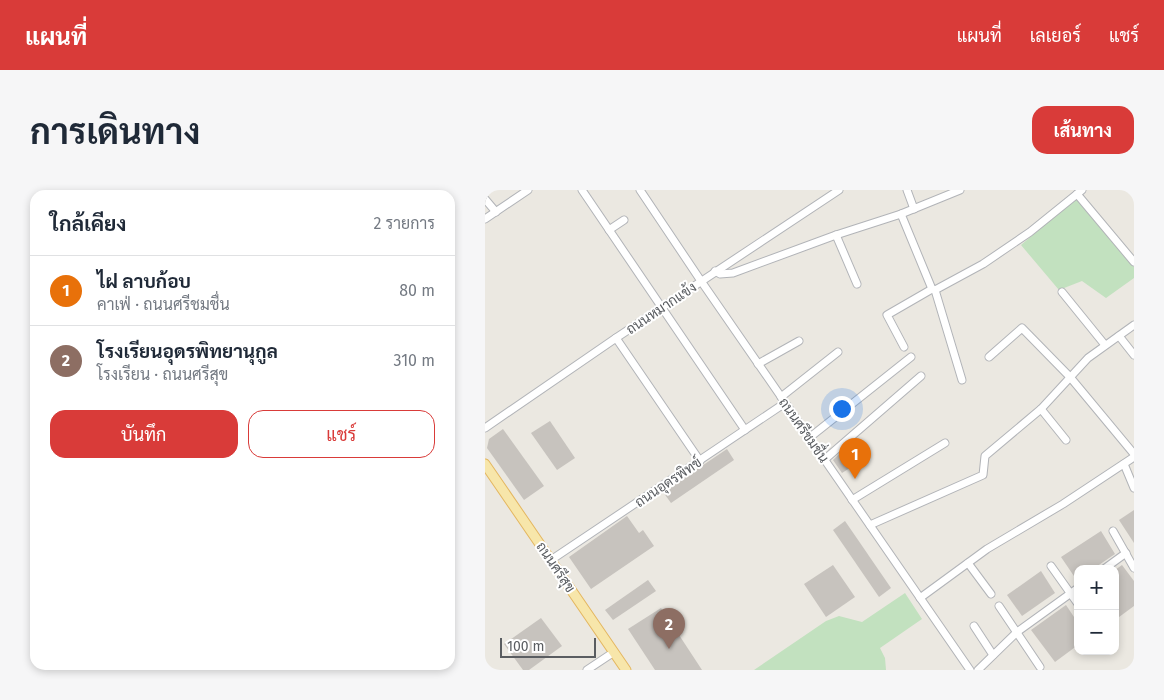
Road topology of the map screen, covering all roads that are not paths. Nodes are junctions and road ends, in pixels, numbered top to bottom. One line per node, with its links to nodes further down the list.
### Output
1 (528, 190): 10 (street)
2 (583, 190): 14 (street)
3 (640, 190): 18 (street, ถนนศรีชมชื่น)
4 (839, 190): 17 (street, ถนนหมากแข้ง)
5 (907, 190): 9 (street)
6 (960, 190): 9 (street)
7 (1079, 192): 16 (street); 20 (street)
8 (485, 199): 10 (street)
9 (915, 209): 11 (street)
10 (496, 212): 12 (street)
11 (901, 214): 15 (street); 20 (street)
12 (485, 219)
13 (624, 220): 14 (street)
14 (609, 230): 22 (street)
15 (836, 236): 17 (street); 19 (street)
16 (1134, 262)
17 (715, 272): 18 (street, ถนนหมากแข้ง)
18 (701, 281): 22 (street, ถนนหมากแข้ง); 33 (street, ถนนศรีชมชื่น)
19 (857, 284)
20 (934, 290): 28 (street); 36 (street)
21 (1062, 292): 27 (street)
22 (661, 308): 25 (street, ถนนหมากแข้ง); 40 (street)
23 (1134, 325): 24 (street)
24 (1119, 336): 27 (street); 30 (street)
25 (616, 338): 39 (street, ถนนหมากแข้ง); 45 (street)
26 (799, 341): 33 (street)
27 (1105, 345): 35 (street)
28 (904, 347)
29 (838, 352): 37 (street, ถนนอุดรพิทข์)
30 (1134, 356)
31 (911, 357): 41 (street)
32 (989, 357): 35 (street)
33 (758, 364): 37 (street, ถนนศรีชมชื่น)
34 (921, 376): 46 (street)
35 (1070, 377): 38 (street); 44 (street)
36 (962, 380)
37 (783, 400): 40 (street, ถนนอุดรพิทข์); 41 (street, ถนนศรีชมชื่น)
38 (1041, 410): 42 (street); 51 (street)
39 (485, 428)
40 (745, 430): 45 (street, ถนนอุดรพิทข์)
41 (809, 438): 46 (street, ถนนศรีชมชื่น)
42 (1066, 440)
43 (945, 443): 50 (street)
44 (1134, 455): 48 (street)
45 (700, 460): 54 (street, ถนนอุดรพิทข์)
46 (824, 460): 50 (street, ถนนศรีชมชื่น)
47 (485, 464): 54 (main road, ถนนศรีสุข)
48 (1124, 464): 49 (street); 55 (street)
49 (1134, 488)
50 (852, 500): 51 (street, ถนนศรีชมชื่น)
51 (869, 525): 62 (street, ถนนศรีชมชื่น)
52 (1113, 531): 53 (street)
53 (1126, 553): 56 (street); 58 (street)
54 (551, 560): 67 (main road, ถนนศรีสุข)
55 (968, 563): 61 (street); 62 (street)
56 (1110, 565)
57 (1051, 566): 60 (street)
58 (1134, 568)
59 (1074, 591): 60 (street)
60 (1071, 593): 63 (street); 66 (street)
61 (991, 594)
62 (920, 598): 72 (street, ถนนศรีชมชื่น)
63 (1074, 598)
64 (999, 606): 66 (street)
65 (974, 626): 68 (street)
66 (1017, 632): 68 (street); 69 (street)
67 (614, 652): 70 (street); 71 (main road, ถนนศรีสุข)
68 (993, 655): 73 (street)
69 (1040, 667)
70 (587, 670)
71 (626, 670)
72 (970, 670)
73 (978, 670)

